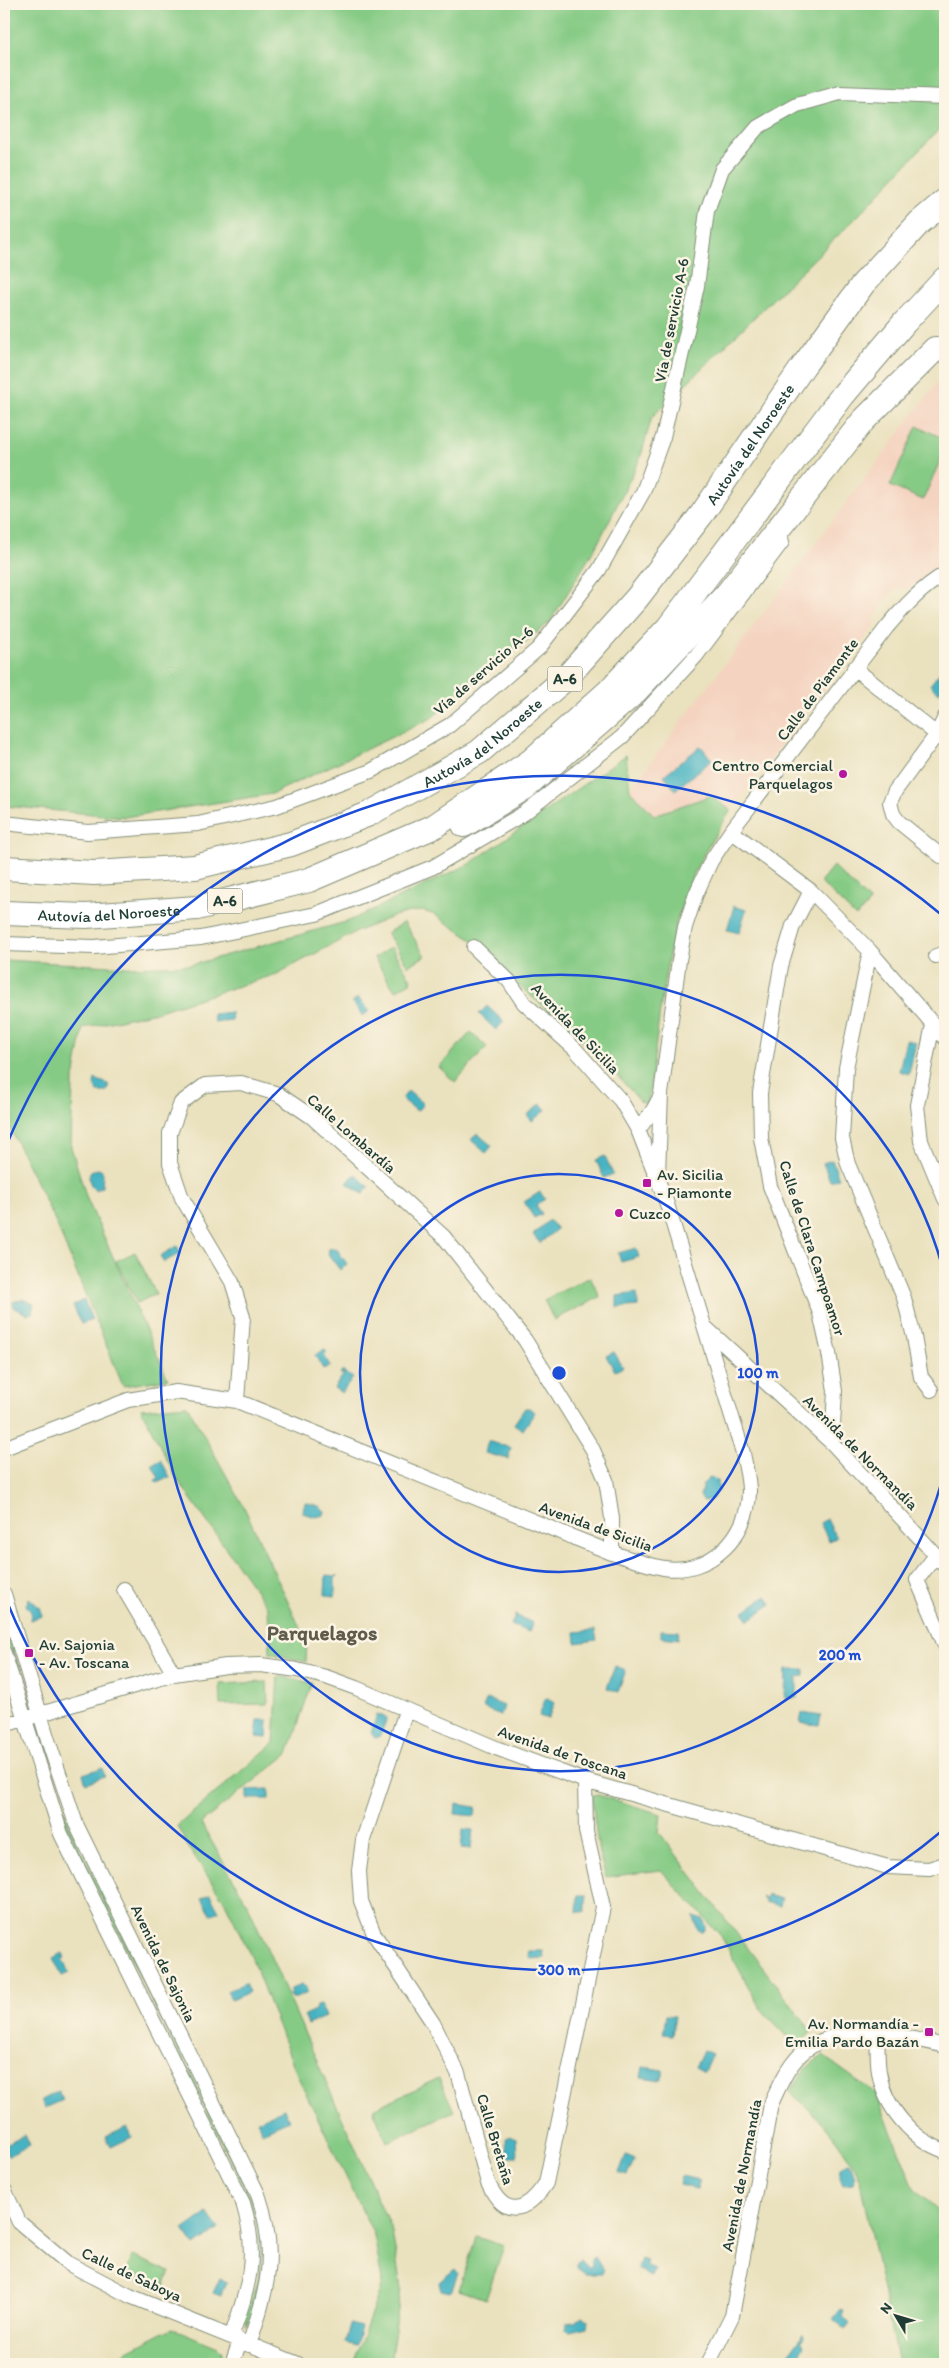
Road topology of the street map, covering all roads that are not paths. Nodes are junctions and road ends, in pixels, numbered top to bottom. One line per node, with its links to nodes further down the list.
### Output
1 (945, 97): 9 (street, Vía de servicio A-6)
2 (945, 201): 13 (highway, Autovía del Noroeste / A-6)
3 (945, 278): 10 (highway, Autovía del Noroeste / A-6)
4 (940, 344): 10 (highway); 16 (street)
5 (945, 574): 6 (street, Calle de Piamonte)
6 (854, 668): 8 (street); 11 (street, Calle de Piamonte)
7 (945, 717): 8 (street)
8 (941, 738): 12 (street)
9 (4, 823)
10 (434, 827): 15 (highway, Autovía del Noroeste / A-6)
11 (731, 831): 14 (street); 21 (street, Calle de Piamonte)
12 (941, 856)
13 (4, 868)
14 (810, 891): 18 (street); 28 (street, Calle de Clara Campoamor)
15 (4, 914)
16 (4, 944)
17 (474, 947): 22 (street, Avenida de Sicilia)
18 (870, 951): 19 (street); 26 (street)
19 (933, 1024): 20 (street); 24 (street)
20 (945, 1038)
21 (661, 1094): 22 (street, Calle de Piamonte); 23 (street, Calle de Piamonte)
22 (638, 1130): 23 (street, Avenida de Sicilia)
23 (658, 1179): 25 (street, Avenida de Sicilia)
24 (945, 1199)
25 (704, 1326): 28 (street, Avenida de Normandía); 30 (street, Avenida de Sicilia)
26 (931, 1390)
27 (237, 1401): 29 (street, Avenida de Sicilia); 30 (street, Avenida de Sicilia); 30 (street, Calle Lombardía)
28 (832, 1443): 31 (street, Avenida de Normandía)
29 (4, 1448)
30 (612, 1553)
31 (936, 1554): 32 (street, Avenida de Normandía); 35 (street)
32 (945, 1565)
33 (124, 1589): 37 (street)
34 (4, 1594): 39 (street, Avenida de Sajonia)
35 (945, 1645)
36 (4, 1653): 40 (street)
37 (174, 1674): 38 (street, Avenida de Toscana); 39 (street, Avenida de Toscana)
38 (406, 1711): 42 (street, Avenida de Toscana); 42 (street, Calle Bretaña)
39 (40, 1714): 40 (street, Avenida de Toscana); 50 (street, Avenida de Sajonia)
40 (24, 1719): 41 (street, Avenida de Toscana); 50 (street)
41 (4, 1725)
42 (584, 1781): 43 (street, Avenida de Toscana)
43 (945, 1864)
44 (877, 2034): 45 (street, Avenida de Normandía); 46 (street); 53 (street, Avenida de Normandía)
45 (945, 2046)
46 (945, 2151)
47 (4, 2188): 49 (street, Calle de Saboya)
48 (4, 2213): 49 (street, Calle de Saboya)
49 (19, 2222): 50 (street, Calle de Saboya)
50 (240, 2341): 51 (street); 52 (street)
51 (232, 2364)
52 (298, 2364)
53 (708, 2364)

